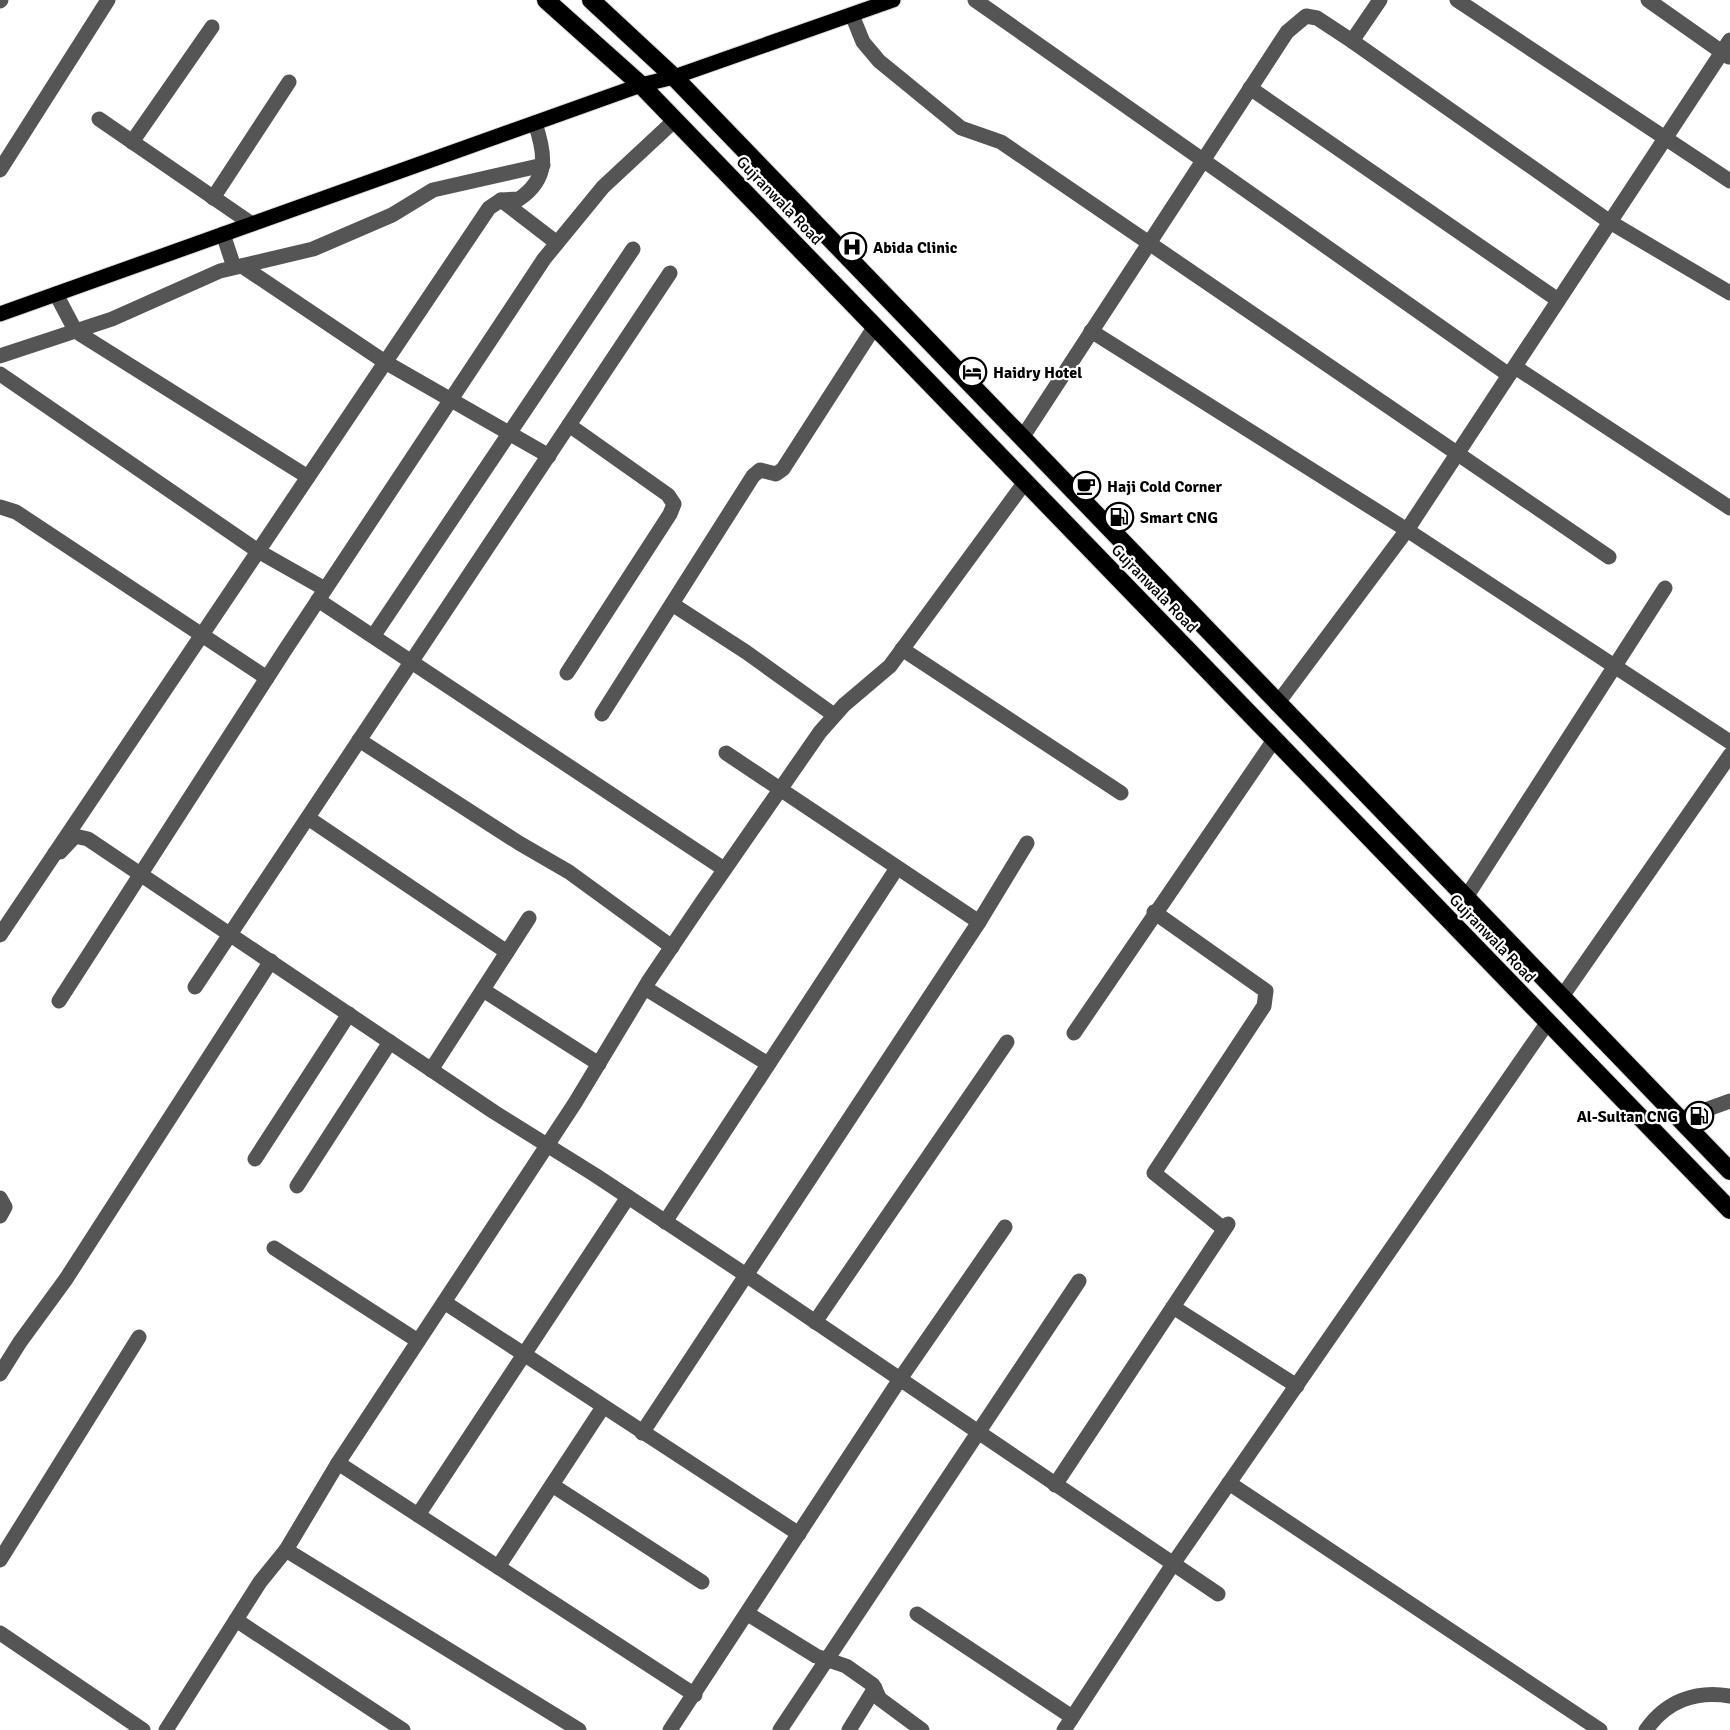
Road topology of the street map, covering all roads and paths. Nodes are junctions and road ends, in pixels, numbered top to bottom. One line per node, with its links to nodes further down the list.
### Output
1 (108, 0): 24 (street)
2 (546, 0): 15 (highway, Gujranwala Road)
3 (591, 0): 13 (highway, Gujranwala Road)
4 (975, 0): 22 (street)
5 (1380, 0): 11 (street)
6 (1457, 0): 20 (street)
7 (1647, 0): 12 (street)
8 (882, 2): 9 (main road)
9 (852, 15): 13 (main road); 31 (street)
10 (212, 27): 21 (street)
11 (1352, 41): 16 (street); 28 (street)
12 (1727, 50): 20 (street)
13 (674, 77): 15 (main road); 50 (highway, Gujranwala Road)
14 (289, 82): 26 (street)
15 (642, 85): 18 (highway, Gujranwala Road); 19 (main road)
16 (1250, 88): 22 (street); 38 (street)
17 (99, 119): 21 (street)
18 (675, 120): 32 (street); 40 (highway, Gujranwala Road)
19 (536, 123): 23 (street); 29 (main road)
20 (1665, 139): 25 (street); 28 (street)
21 (132, 142): 26 (street)
22 (1204, 162): 31 (street); 45 (street)
23 (543, 165): 27 (street); 34 (street)
24 (0, 170)
25 (1730, 181)
26 (213, 198): 29 (street)
27 (501, 200): 32 (street); 44 (street)
28 (1610, 222): 36 (street); 38 (street)
29 (252, 224): 30 (main road)
30 (223, 234): 34 (street); 37 (main road)
31 (1149, 242): 42 (street); 51 (street)
32 (557, 243): 47 (street)
33 (633, 249): 49 (street)
34 (238, 266): 41 (street); 44 (street)
35 (670, 273): 48 (street)
36 (1730, 293)
37 (56, 294): 39 (main road); 41 (street)
38 (1558, 300): 45 (street)
39 (0, 314)
40 (874, 326): 54 (highway, Gujranwala Road); 62 (street)
41 (75, 330): 43 (street); 53 (street)
42 (1090, 331): 50 (street); 57 (street)
43 (0, 356)
44 (385, 362): 47 (street); 53 (street)
45 (1512, 371): 51 (street); 56 (street)
46 (0, 374): 58 (street)
47 (451, 399): 49 (street); 61 (street)
48 (569, 425): 52 (street); 68 (street)
49 (510, 433): 52 (street); 63 (street)
50 (1022, 438): 70 (highway, Gujranwala Road)
51 (1458, 452): 57 (street); 59 (street)
52 (549, 456): 66 (street)
53 (308, 477): 58 (street)
54 (1025, 482): 65 (street); 74 (highway, Gujranwala Road)
55 (0, 507): 64 (street)
56 (1730, 508)
57 (1407, 530): 67 (street); 70 (street)
58 (258, 551): 61 (street); 64 (street)
59 (1609, 557)
60 (1665, 588): 67 (street)
61 (322, 595): 63 (street); 69 (street)
62 (672, 604): 71 (street); 72 (street)
63 (374, 635): 66 (street)
64 (202, 636): 69 (street); 82 (street)
65 (902, 649): 72 (street); 79 (street)
66 (413, 660): 73 (street); 84 (street)
67 (1615, 668): 75 (street); 86 (street)
68 (567, 673)
69 (267, 678): 85 (street)
70 (1277, 704): 86 (highway, Gujranwala Road)
71 (602, 714)
72 (834, 715): 78 (street)
73 (359, 740): 80 (street); 92 (street)
74 (1274, 740): 87 (street); 101 (highway, Gujranwala Road)
75 (1730, 742)
76 (726, 753): 78 (street)
77 (1730, 755): 98 (street)
78 (780, 789): 83 (street); 84 (street)
79 (1121, 793)
80 (308, 818): 90 (street); 93 (street)
81 (1027, 843): 89 (street)
82 (55, 853): 85 (street); 91 (street)
83 (897, 868): 89 (street); 106 (street)
84 (724, 869): 92 (street)
85 (139, 874): 90 (street); 99 (street)
86 (1465, 899): 98 (highway, Gujranwala Road)
87 (1154, 912): 102 (street); 124 (street)
88 (529, 918): 93 (street)
89 (979, 922): 121 (street)
90 (231, 934): 94 (street); 95 (street)
91 (0, 935)
92 (672, 947): 96 (street)
93 (507, 952): 97 (street)
94 (271, 961): 100 (street); 129 (street)
95 (195, 987)
96 (645, 988): 105 (street); 106 (street)
97 (483, 990): 105 (street); 107 (street)
98 (1561, 998): 109 (highway, Gujranwala Road)
99 (59, 1001)
100 (350, 1014): 103 (street); 111 (street)
101 (1548, 1022): 116 (highway, Gujranwala Road); 131 (street)
102 (1074, 1033)
103 (390, 1042): 107 (street); 113 (street)
104 (1006, 1042): 125 (street)
105 (599, 1064): 110 (street)
106 (768, 1064): 118 (street)
107 (431, 1070): 110 (street)
108 (1730, 1101): 109 (street)
109 (1680, 1119): 112 (highway, Gujranwala Road)
110 (547, 1145): 114 (street); 123 (street)
111 (255, 1159)
112 (1730, 1171)
113 (297, 1186)
114 (628, 1197): 118 (street); 128 (street)
115 (0, 1198): 117 (street)
116 (1730, 1210)
117 (0, 1216)
118 (665, 1222): 121 (street)
119 (1005, 1227): 130 (street)
120 (274, 1248): 127 (street)
121 (746, 1275): 125 (street); 133 (street)
122 (1079, 1281): 134 (street)
123 (444, 1302): 127 (street); 128 (street)
124 (1173, 1307): 131 (street); 138 (street)
125 (815, 1322): 130 (street)
126 (140, 1337): 142 (street)
127 (418, 1341): 135 (street)
128 (524, 1355): 132 (street); 139 (street)
129 (0, 1374)
130 (900, 1379): 134 (street); 140 (street)
131 (1297, 1386): 136 (street)
132 (603, 1407): 133 (street); 137 (street)
133 (642, 1433): 140 (street)
134 (979, 1433): 138 (street); 151 (street)
135 (338, 1463): 139 (street); 141 (street)
136 (1229, 1483): 143 (street); 164 (street)
137 (552, 1485): 144 (street); 145 (street)
138 (1055, 1485): 143 (street)
139 (418, 1515): 144 (street)
140 (799, 1534): 147 (street)
141 (286, 1550): 149 (street); 159 (street)
142 (0, 1560)
143 (1173, 1564): 146 (street); 155 (street)
144 (498, 1567): 153 (street)
145 (702, 1582)
146 (1218, 1594)
147 (747, 1614): 151 (street); 153 (street)
148 (917, 1614): 155 (street)
149 (236, 1620): 157 (street); 158 (street)
150 (0, 1633): 156 (street)
151 (827, 1660): 152 (street); 161 (street)
152 (875, 1688): 162 (street); 163 (street)
153 (695, 1695): 160 (street)
154 (1730, 1696): 165 (street)
155 (1068, 1724)
156 (143, 1730)
157 (166, 1730)
158 (403, 1730)
159 (579, 1730)
160 (670, 1730)
161 (780, 1730)
162 (849, 1730)
163 (922, 1730)
164 (1600, 1730)
165 (1646, 1730)

